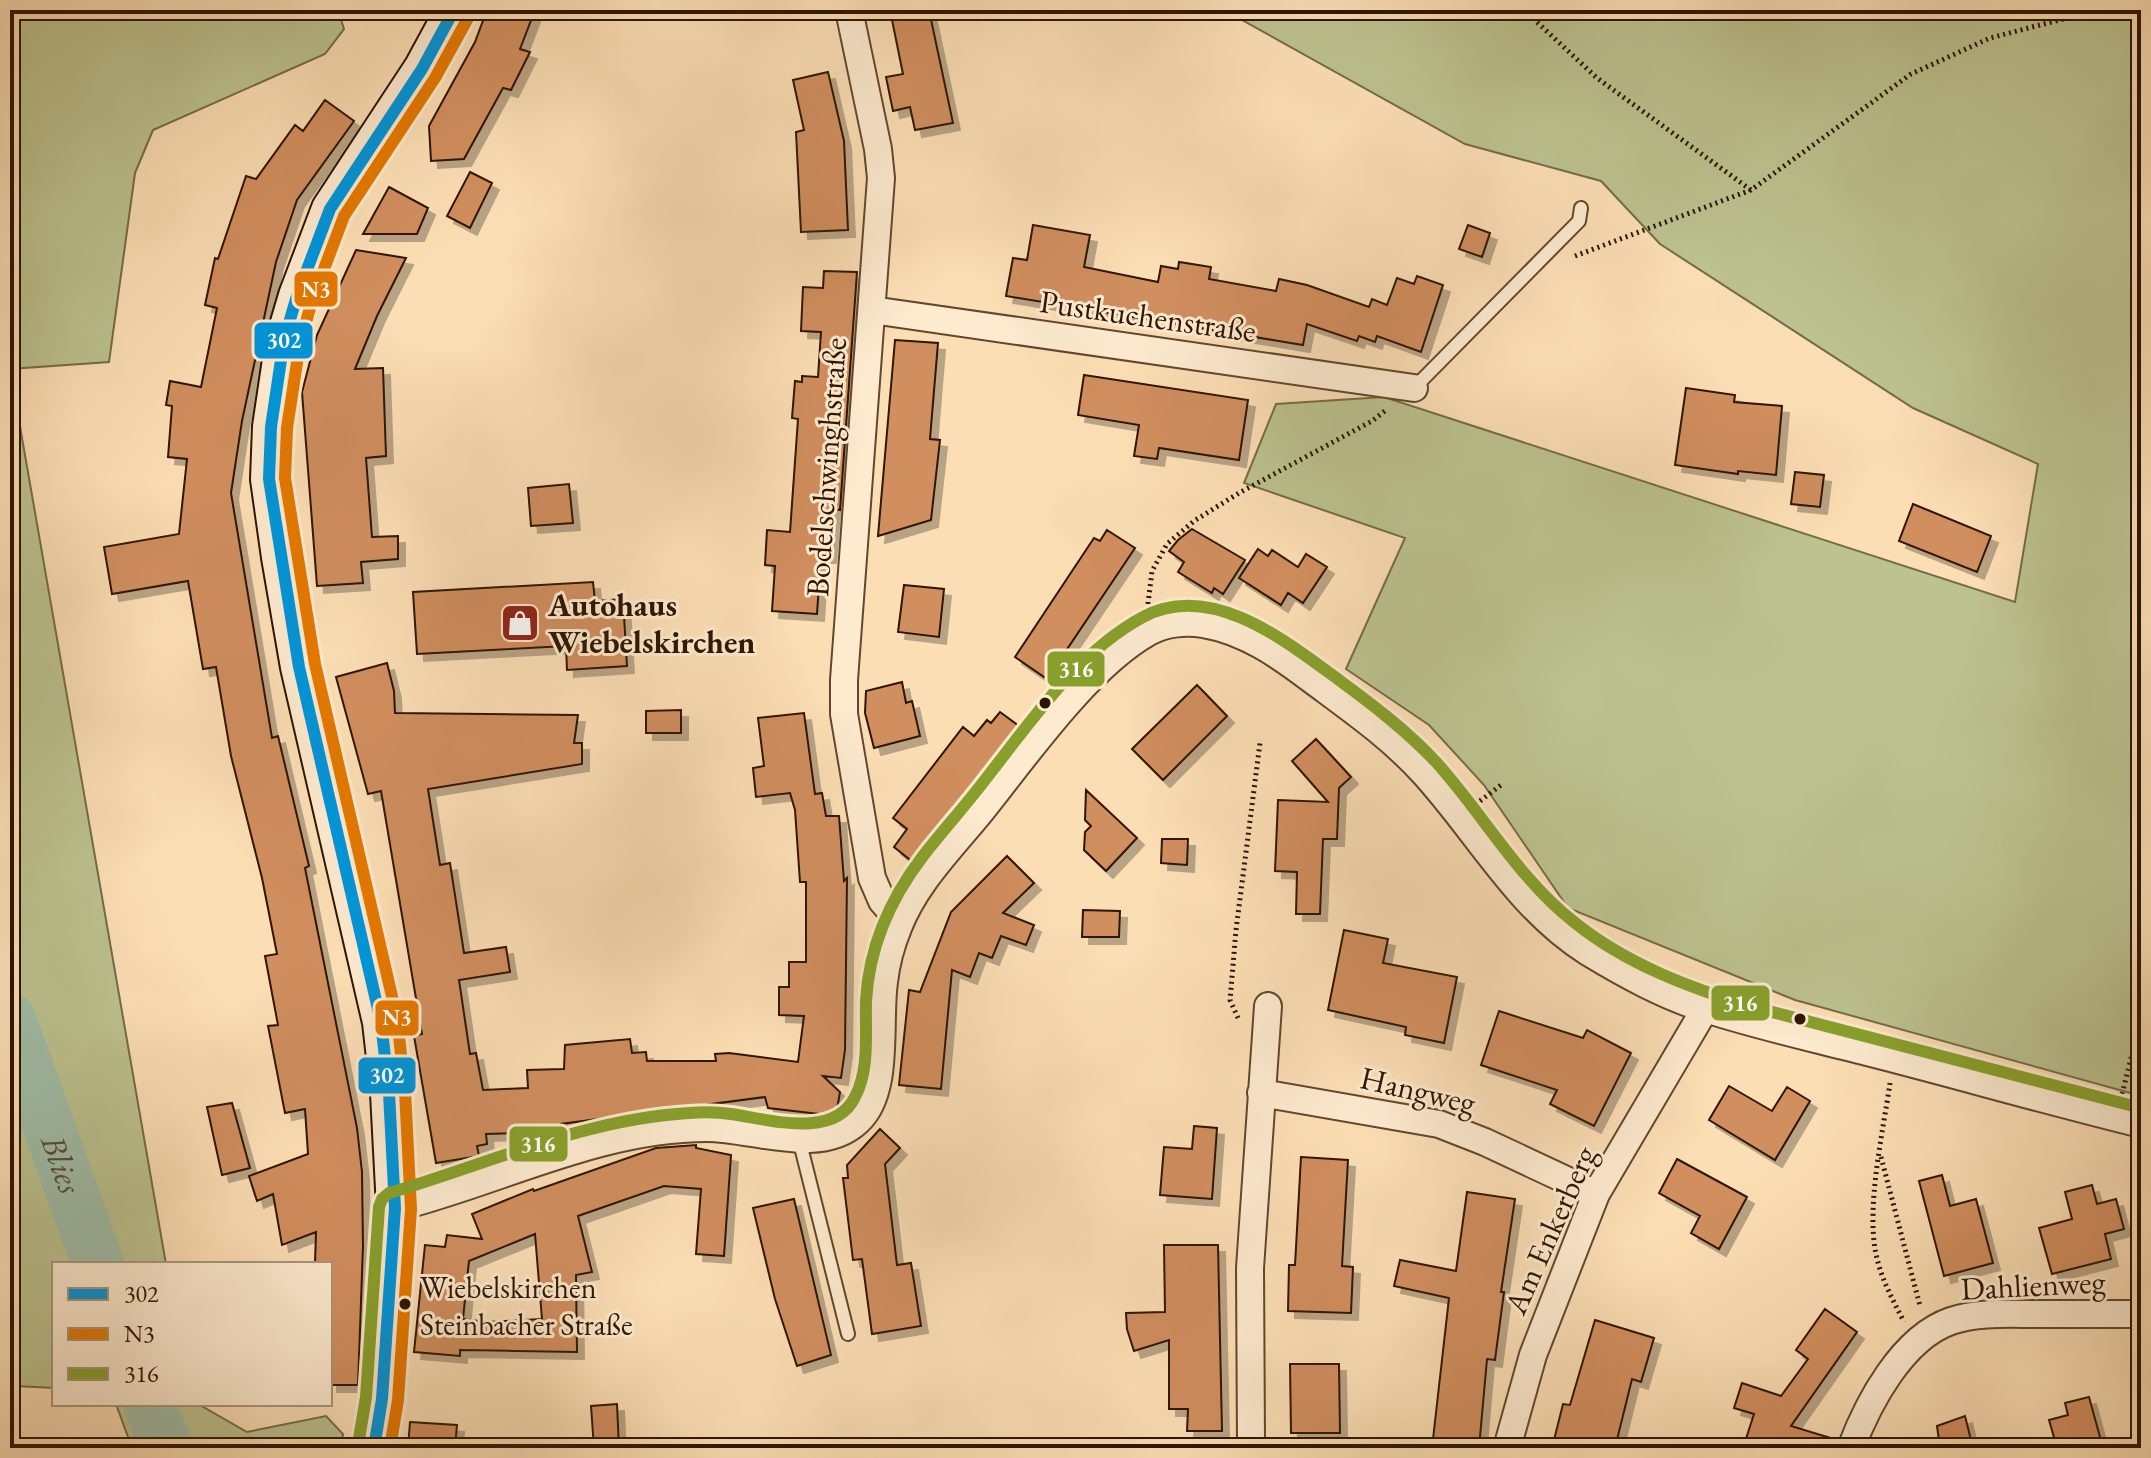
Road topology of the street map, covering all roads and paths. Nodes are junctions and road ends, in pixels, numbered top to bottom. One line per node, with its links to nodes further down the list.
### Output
1 (454, 10): 23 (main road)
2 (849, 10): 8 (street, Bodelschwinghstraße)
3 (1524, 10): 5 (path)
4 (2113, 10): 5 (path)
5 (1751, 190): 7 (path)
6 (1581, 208): 9 (lane)
7 (1568, 259)
8 (872, 310): 9 (street, Pustkuchenstraße); 12 (street, Bodelschwinghstraße)
9 (1414, 388): 10 (path)
10 (1148, 632): 12 (street); 14 (street)
11 (1260, 743): 16 (path)
12 (900, 922): 20 (street)
13 (1268, 1006): 16 (street)
14 (1705, 1009): 17 (street); 22 (street, Am Enkerberg)
15 (2141, 1019): 19 (path)
16 (1266, 1036): 18 (street)
17 (1893, 1059): 19 (street); 21 (path)
18 (1261, 1093): 22 (street, Hangweg); 27 (street)
19 (2129, 1121)
20 (799, 1139): 23 (street); 25 (lane)
21 (1880, 1153): 26 (path); 26 (path)
22 (1596, 1194): 29 (street, Am Enkerberg)
23 (395, 1208): 28 (main road)
24 (2141, 1314): 26 (street, Dahlienweg)
25 (848, 1334)
26 (1922, 1339): 30 (street, Dahlienweg)
27 (1251, 1442)
28 (374, 1448)
29 (1507, 1448)
30 (1851, 1448)

